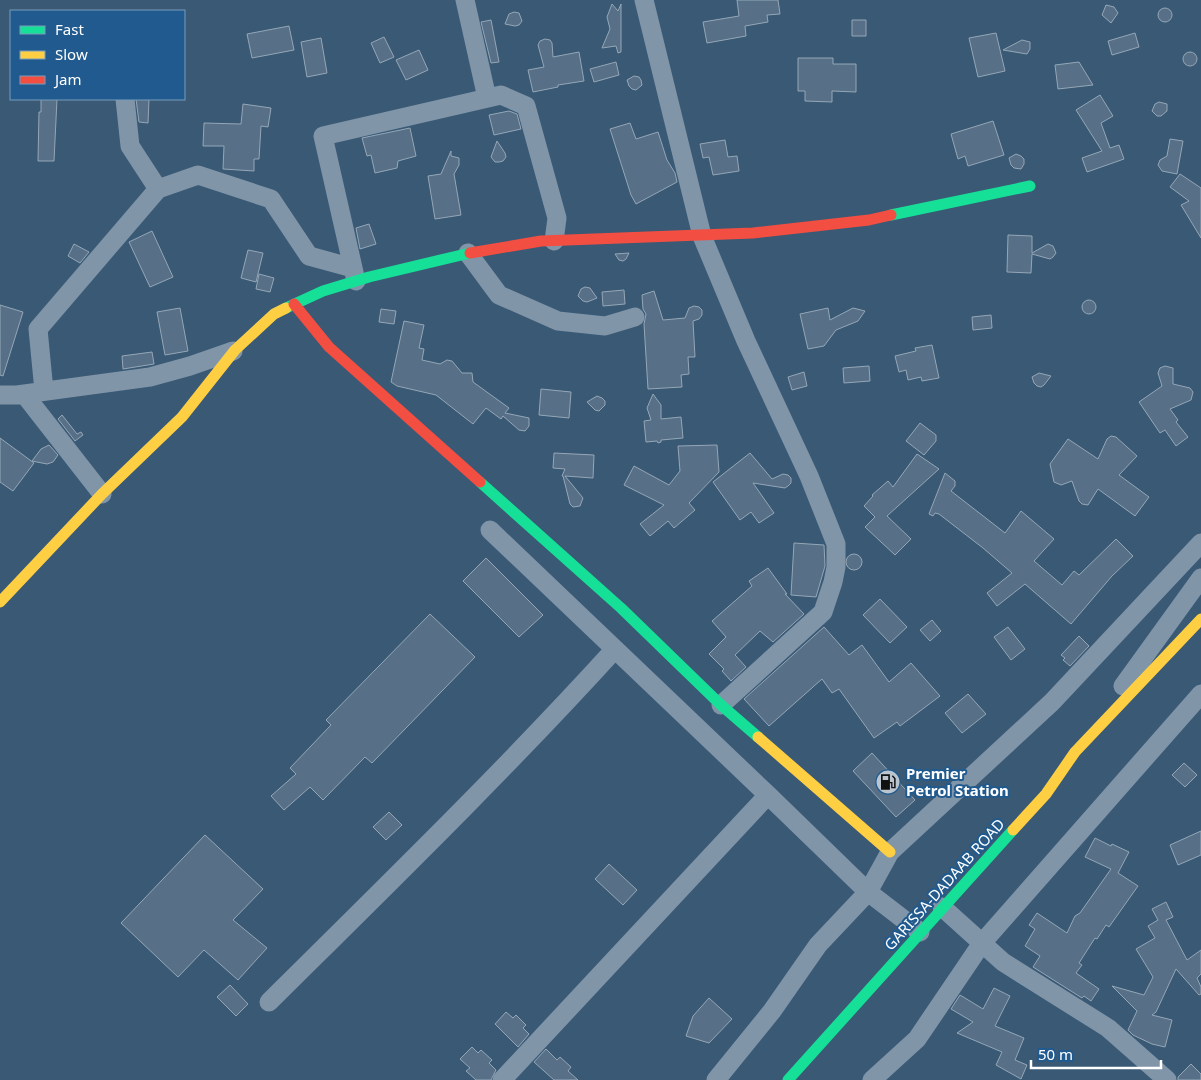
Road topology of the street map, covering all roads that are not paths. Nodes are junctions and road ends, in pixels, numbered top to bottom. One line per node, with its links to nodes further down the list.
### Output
1 (464, 0): 3 (street)
2 (644, 0): 7 (street)
3 (487, 98): 8 (street); 10 (street)
4 (125, 100): 6 (street)
5 (1030, 186): 7 (main road)
6 (158, 189): 10 (street); 14 (street)
7 (702, 236): 8 (main road); 25 (street)
8 (554, 241): 9 (main road)
9 (468, 253): 10 (main road); 12 (street)
10 (354, 274): 11 (main road)
11 (294, 304): 13 (main road); 25 (main road)
12 (635, 316)
13 (235, 350): 14 (street); 17 (main road)
14 (44, 391): 15 (street)
15 (24, 394): 16 (street); 17 (street)
16 (0, 395)
17 (102, 494): 21 (main road)
18 (490, 530): 23 (street)
19 (1201, 543): 28 (street)
20 (1201, 578): 26 (street)
21 (0, 602)
22 (1201, 619): 26 (main road, GARISSA-DADAAB ROAD)
23 (615, 649): 27 (street); 33 (street)
24 (1201, 694): 32 (street)
25 (721, 705): 28 (main road)
26 (1075, 752): 30 (main road, GARISSA-DADAAB ROAD)
27 (768, 795): 29 (street); 34 (street)
28 (890, 852): 29 (street)
29 (868, 892): 31 (street); 35 (street)
30 (942, 907): 31 (main road, GARISSA-DADAAB ROAD); 32 (street)
31 (920, 932): 36 (main road, GARISSA-DADAAB ROAD)
32 (982, 943): 37 (street); 38 (street)
33 (269, 1002)
34 (502, 1080)
35 (716, 1080)
36 (788, 1080)
37 (872, 1080)
38 (1167, 1080)

